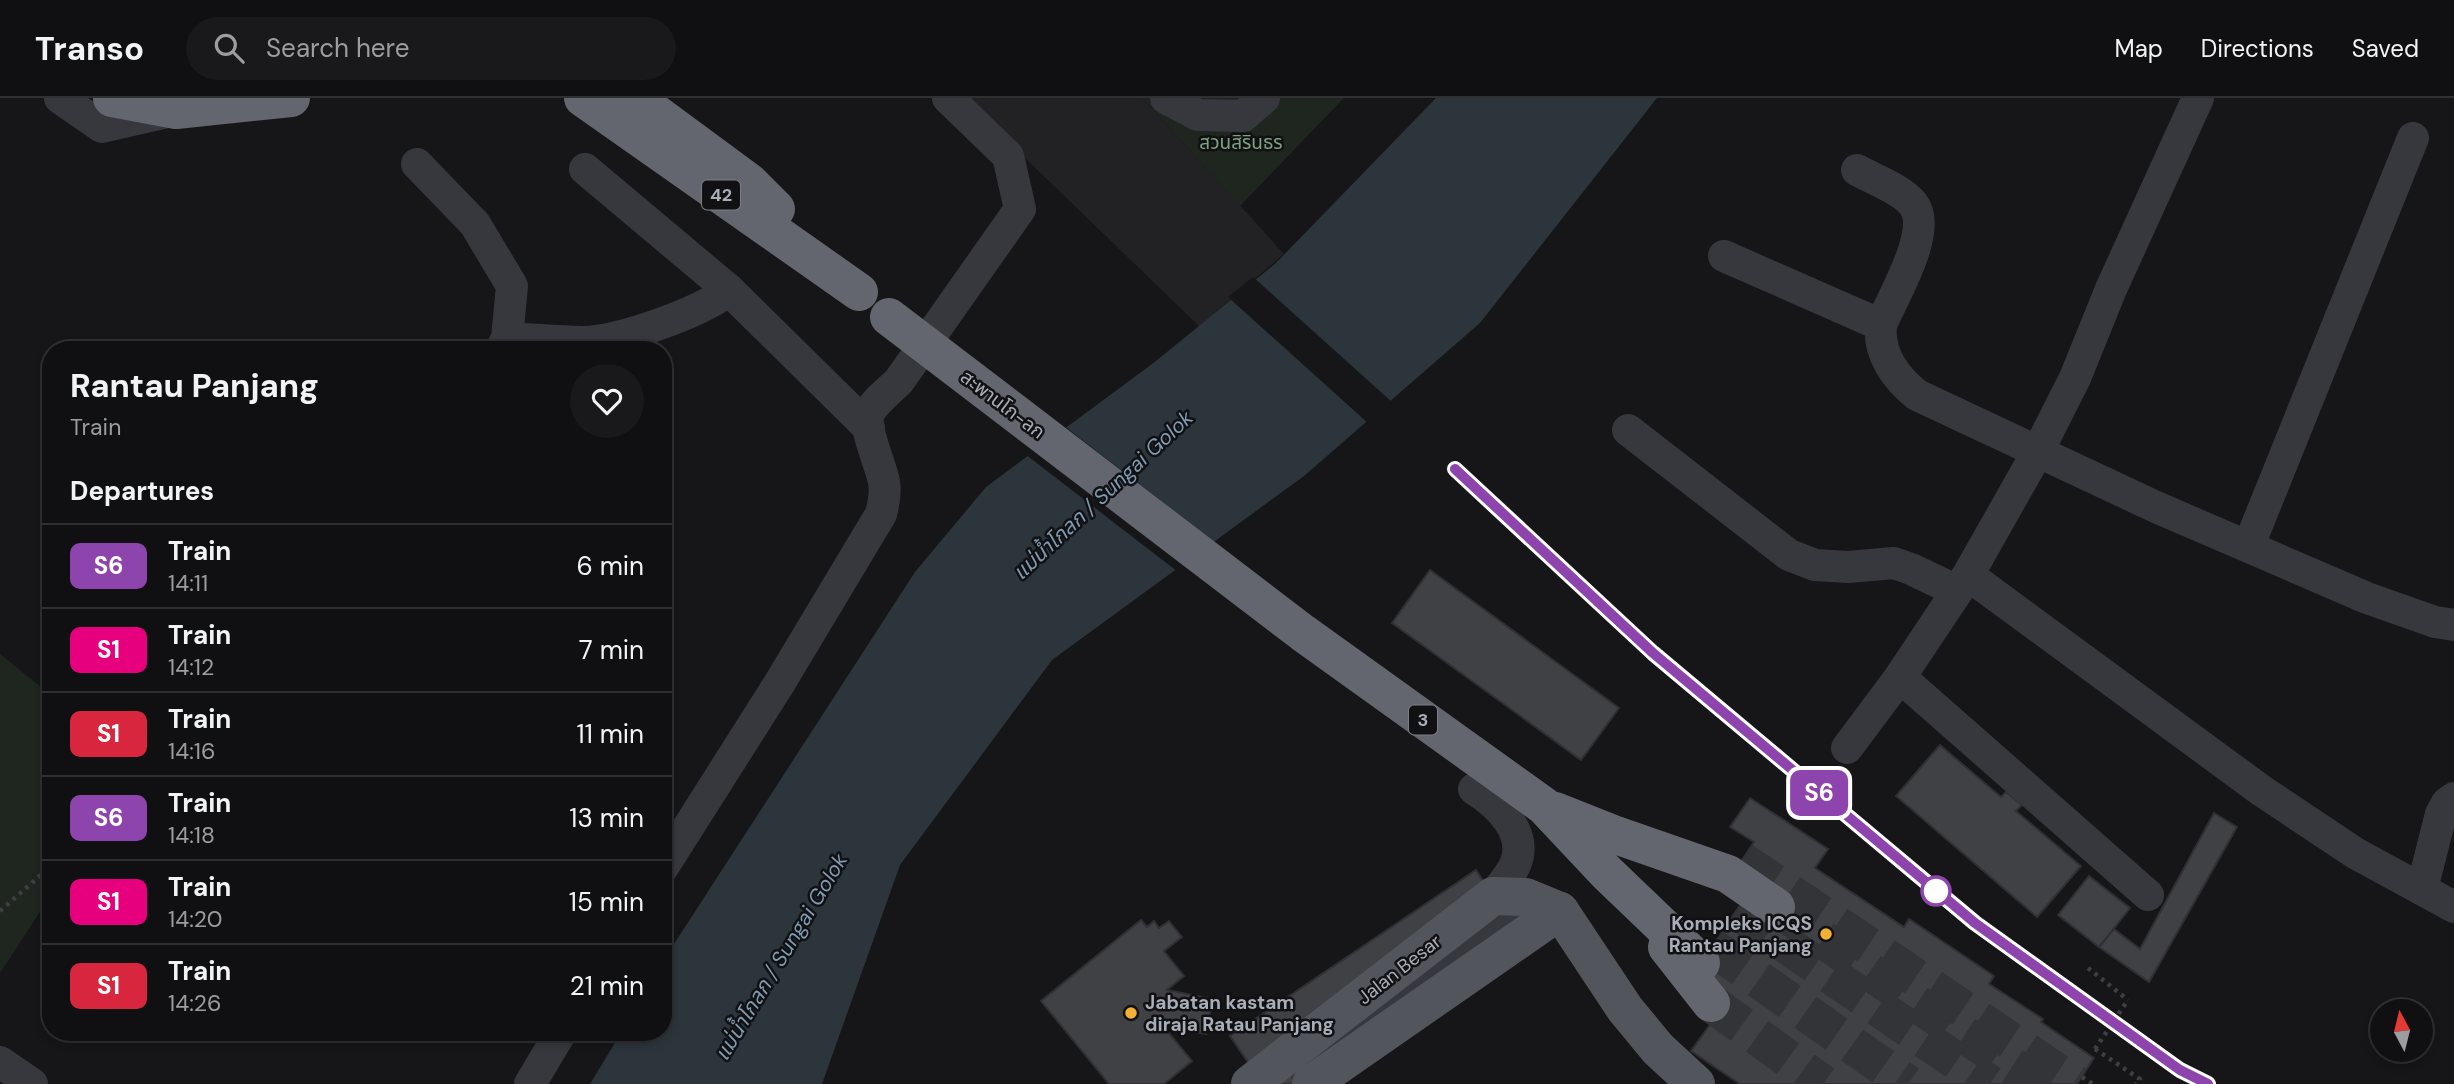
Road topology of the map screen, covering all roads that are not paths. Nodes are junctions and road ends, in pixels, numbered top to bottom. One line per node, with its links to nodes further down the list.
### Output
1 (60, 98): 10 (street)
2 (112, 98): 10 (highway)
3 (292, 98): 10 (highway)
4 (583, 98): 17 (highway, 42)
5 (635, 98): 17 (highway, 42)
6 (948, 98): 21 (street)
7 (1166, 98): 8 (street)
8 (1264, 98)
9 (2197, 98): 23 (street)
10 (167, 104)
11 (2413, 138): 25 (street)
12 (417, 164): 19 (street)
13 (586, 169): 16 (street)
14 (1857, 170): 18 (street)
15 (1724, 256): 18 (street)
16 (729, 290): 20 (street); 21 (street)
17 (859, 292): 24 (highway, สะพานโก-ลก / 42, bridge)
18 (1881, 325): 23 (street)
19 (504, 341)
20 (590, 341)
21 (869, 428): 34 (street)
22 (1628, 430): 26 (street)
23 (2037, 453): 25 (street); 26 (street)
24 (1117, 491): 32 (highway, 3)
25 (2249, 545): 27 (street)
26 (1963, 583): 28 (street); 37 (street)
27 (2454, 625)
28 (1899, 677): 29 (street); 38 (street)
29 (1847, 748)
30 (1474, 789): 39 (street)
31 (2454, 798): 37 (street)
32 (1544, 806): 33 (highway, 3); 36 (highway, 3)
33 (1613, 835): 35 (highway, 3); 40 (highway, 3); 43 (highway, 3)
34 (672, 853)
35 (1742, 861)
36 (1617, 883): 44 (highway, 3); 45 (highway, 3)
37 (2422, 889): 41 (street)
38 (2148, 895)
39 (1493, 896): 42 (main road); 50 (main road, Jalan Besar)
40 (1776, 907)
41 (2454, 907)
42 (1560, 911): 51 (street); 52 (main road); 53 (main road)
43 (1737, 911)
44 (1706, 955)
45 (1711, 1003)
46 (556, 1041): 49 (street)
47 (0, 1062): 48 (street)
48 (32, 1084)
49 (530, 1084)
50 (1250, 1084)
51 (1279, 1084)
52 (1311, 1084)
53 (1696, 1084)

